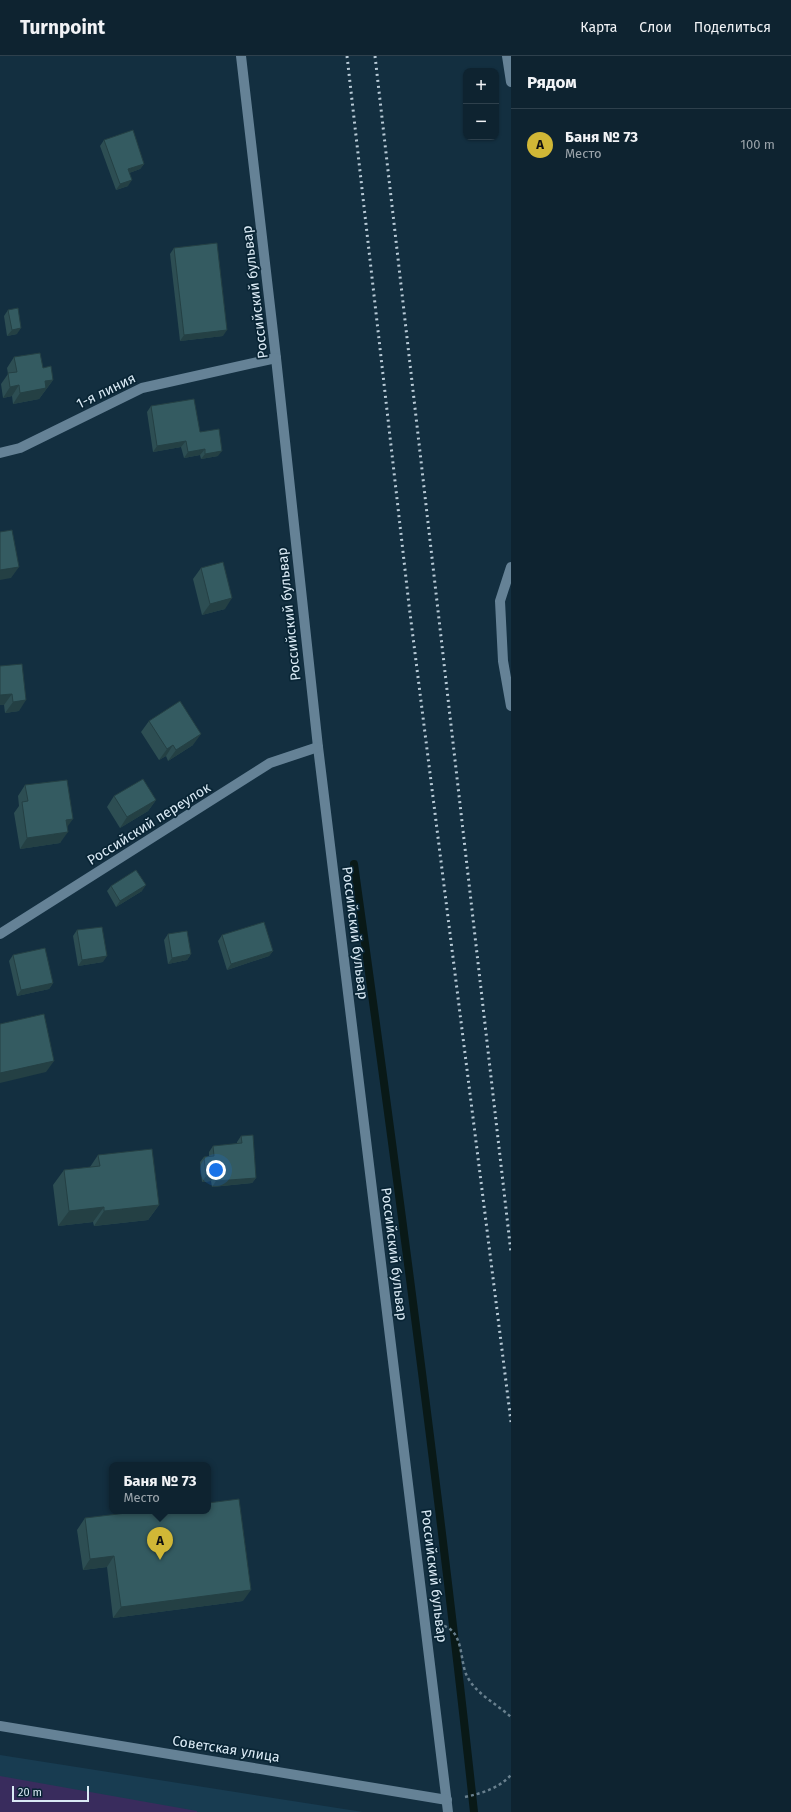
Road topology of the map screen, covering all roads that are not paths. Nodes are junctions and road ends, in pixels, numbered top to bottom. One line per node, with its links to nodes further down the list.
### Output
1 (241, 56): 4 (street, Российский бульвар)
2 (507, 56): 3 (street)
3 (511, 82)
4 (276, 358): 5 (street, 1-я линия); 8 (street, Российский бульвар)
5 (0, 453)
6 (511, 566): 7 (street)
7 (511, 706)
8 (318, 747): 9 (street, Российский переулок); 11 (street, Российский бульвар)
9 (0, 934)
10 (0, 1726): 11 (street, Советская улица)
11 (447, 1800): 12 (street, Российский бульвар)
12 (448, 1812)

